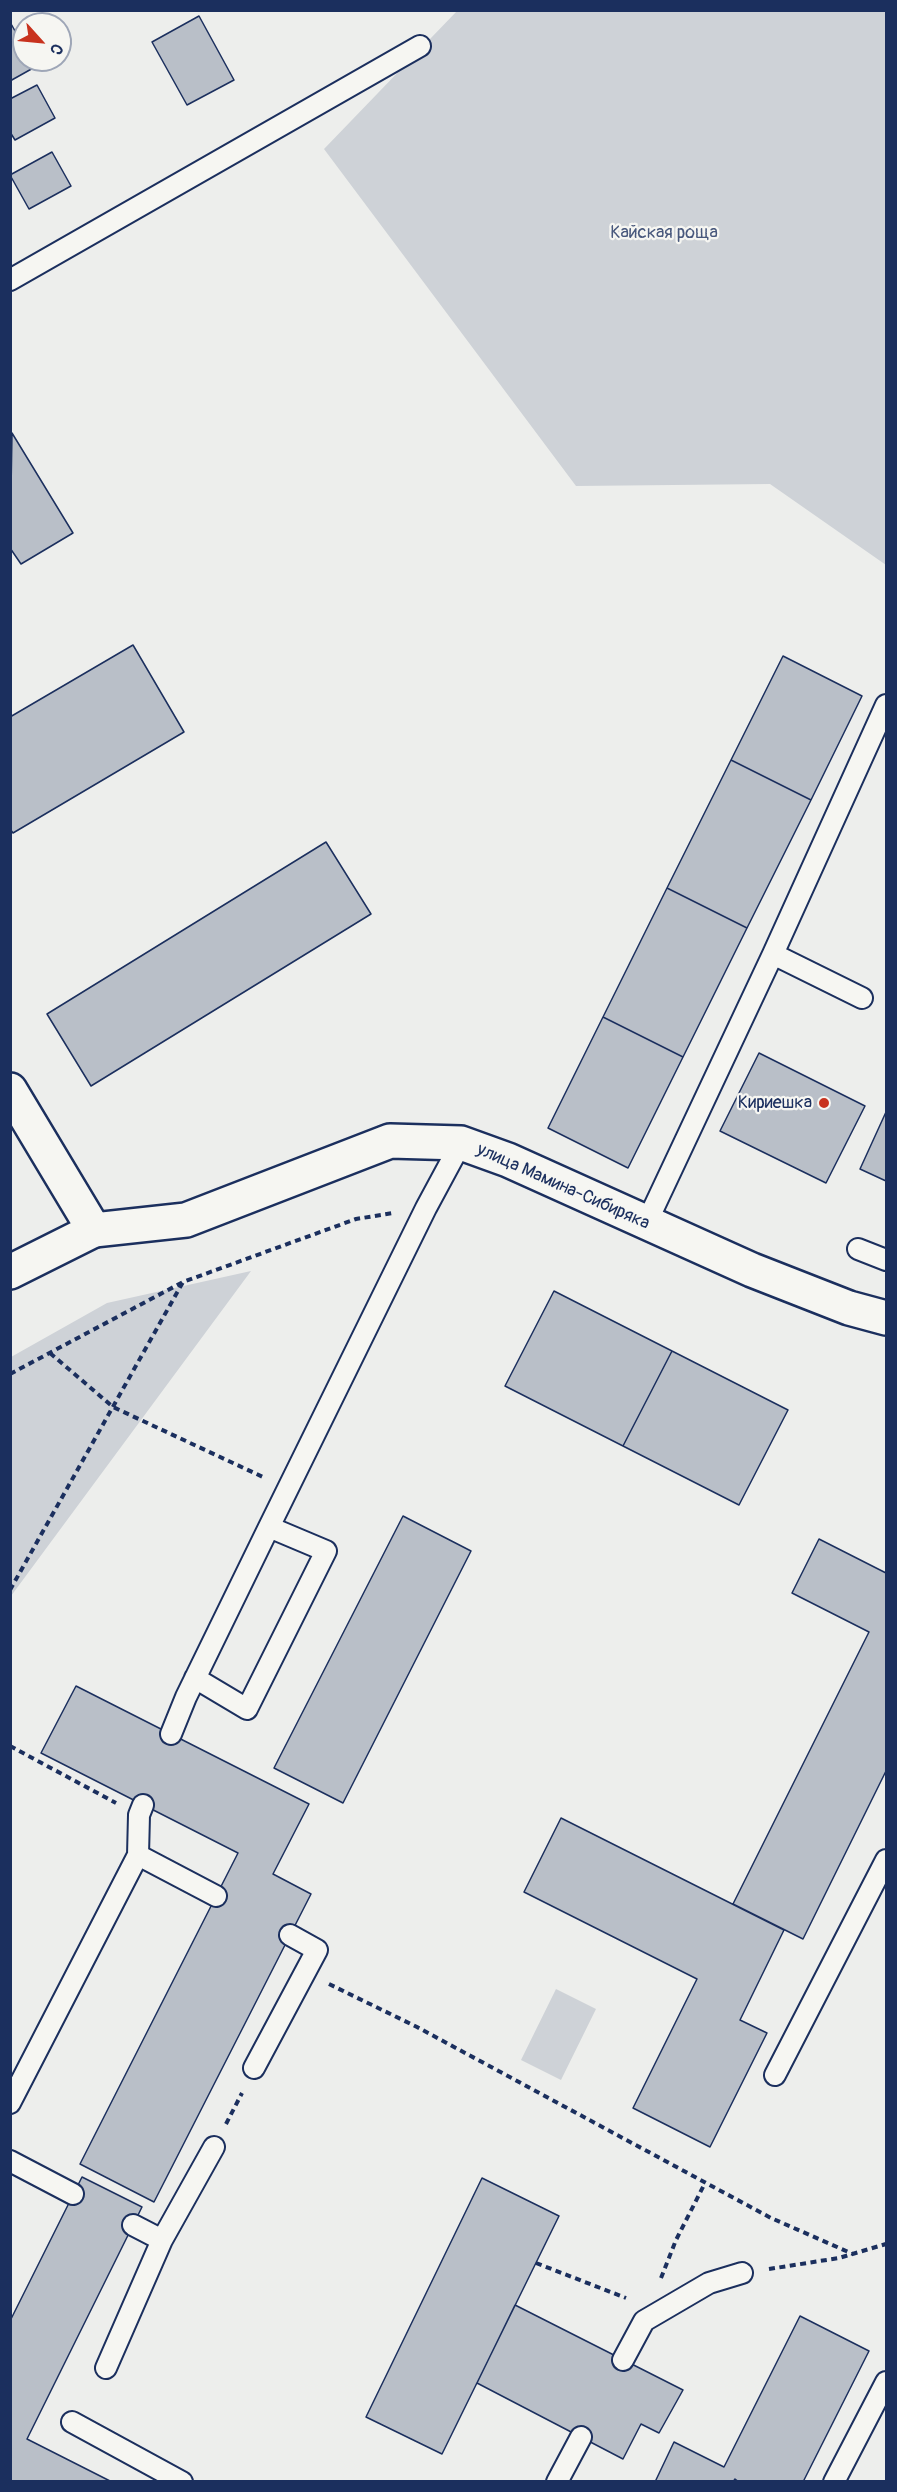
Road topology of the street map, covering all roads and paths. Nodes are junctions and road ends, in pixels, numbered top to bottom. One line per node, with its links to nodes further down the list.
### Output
1 (420, 46): 2 (lane)
2 (10, 280)
3 (886, 705): 4 (lane)
4 (773, 954): 5 (lane); 9 (lane)
5 (862, 998)
6 (10, 1090): 10 (street)
7 (461, 1143): 8 (lane); 9 (street, улица Мамина-Сибиряка); 10 (street, улица Мамина-Сибиряка)
8 (426, 1208): 14 (path); 19 (lane)
9 (646, 1224): 15 (street, улица Мамина-Сибиряка)
10 (94, 1230): 13 (street)
11 (858, 1249): 12 (lane)
12 (886, 1260)
13 (10, 1272)
14 (183, 1282): 16 (path); 18 (path)
15 (886, 1318)
16 (50, 1353): 17 (path); 18 (path)
17 (10, 1374)
18 (113, 1407): 19 (path); 21 (path)
19 (288, 1489): 20 (lane)
20 (268, 1527): 22 (lane); 22 (lane)
21 (10, 1590)
22 (195, 1678): 23 (lane)
23 (171, 1734)
24 (10, 1746): 25 (path)
25 (141, 1810): 26 (lane)
26 (138, 1855): 28 (lane); 33 (lane)
27 (886, 1860): 32 (lane)
28 (216, 1896)
29 (290, 1935): 30 (lane)
30 (305, 1972): 31 (lane); 36 (path)
31 (254, 2068): 34 (path)
32 (775, 2075)
33 (10, 2103)
34 (214, 2147): 39 (lane)
35 (10, 2161): 37 (lane)
36 (705, 2183): 40 (path); 42 (path)
37 (74, 2194)
38 (133, 2225): 39 (lane)
39 (162, 2240): 47 (lane)
40 (676, 2240)
41 (886, 2244): 42 (path)
42 (853, 2254): 44 (path)
43 (536, 2263): 45 (path)
44 (742, 2273): 46 (lane)
45 (628, 2299)
46 (623, 2360)
47 (106, 2368)
48 (886, 2382): 53 (lane)
49 (72, 2422): 51 (lane)
50 (581, 2437): 52 (lane)
51 (182, 2481)
52 (557, 2481)
53 (834, 2481)

